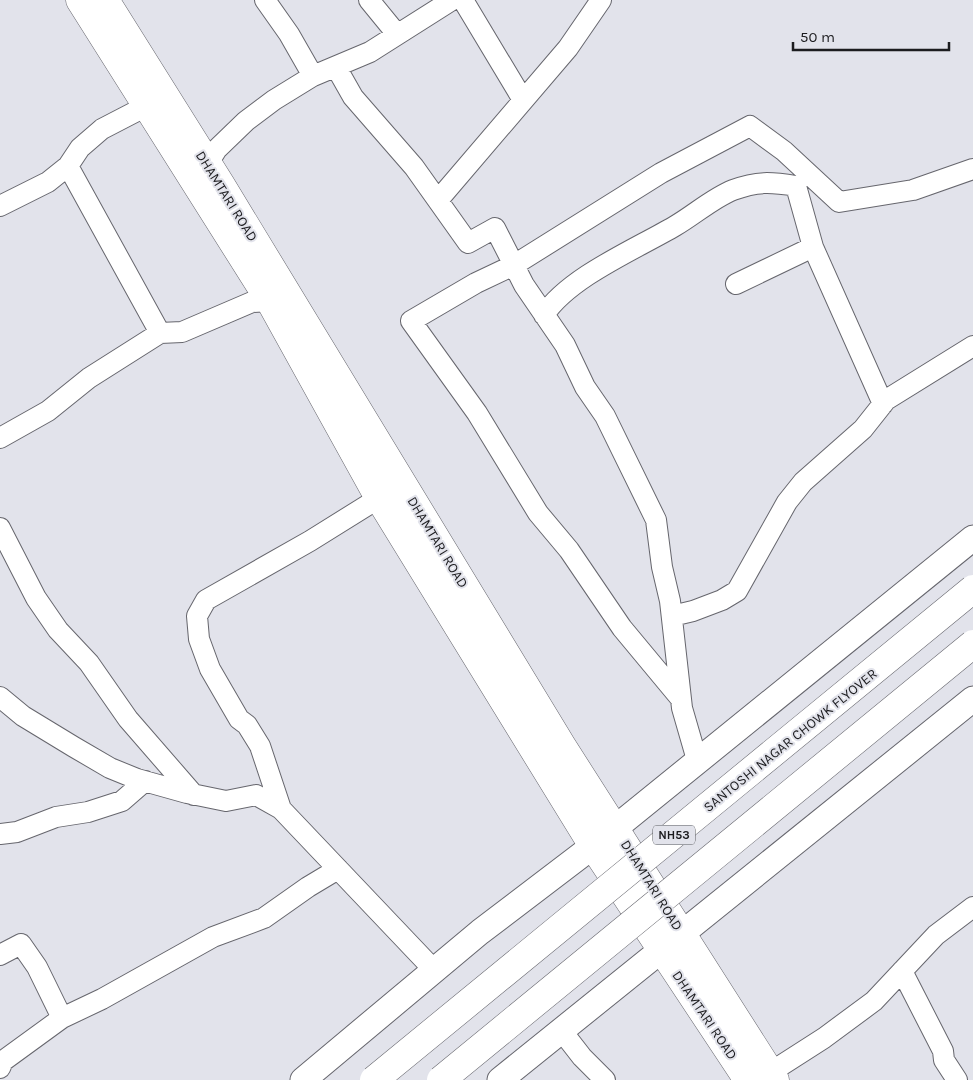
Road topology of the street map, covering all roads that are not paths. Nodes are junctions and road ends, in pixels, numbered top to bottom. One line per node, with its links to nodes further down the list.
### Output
1 (80, 0): 12 (main road)
2 (105, 0): 12 (main road)
3 (265, 0): 10 (street)
4 (369, 0): 8 (street)
5 (452, 0): 8 (street)
6 (463, 0): 11 (street)
7 (601, 0): 11 (street)
8 (396, 34): 9 (street)
9 (336, 67): 10 (street); 16 (street)
10 (313, 76): 15 (street)
11 (523, 100): 16 (street)
12 (156, 101): 13 (street); 15 (main road)
13 (68, 166): 17 (street); 23 (street)
14 (973, 169): 19 (street)
15 (202, 174): 21 (main road); 40 (main road, DHAMTARI ROAD)
16 (439, 199): 19 (street)
17 (0, 206)
18 (813, 247): 20 (street); 22 (street); 25 (street)
19 (514, 265): 22 (street); 34 (street)
20 (736, 284)
21 (270, 301): 23 (street); 27 (main road)
22 (544, 315): 31 (street)
23 (160, 332): 26 (street)
24 (973, 346): 25 (street)
25 (883, 404): 31 (street)
26 (0, 438)
27 (378, 498): 39 (street); 42 (main road)
28 (0, 528): 38 (street)
29 (973, 538): 36 (street)
30 (973, 589): 54 (main road, SANTOSHI NAGAR CHOWK FLYOVER / NH53, bridge)
31 (672, 616): 34 (street)
32 (973, 644): 55 (main road, NH53, bridge)
33 (0, 697): 37 (street)
34 (681, 699): 36 (street)
35 (973, 699): 45 (street)
36 (698, 760): 40 (street)
37 (145, 781): 38 (street); 41 (street)
38 (194, 795): 39 (street)
39 (281, 809): 43 (street)
40 (615, 828): 42 (street); 45 (main road, DHAMTARI ROAD)
41 (0, 834)
42 (593, 846): 45 (main road); 47 (street)
43 (338, 869): 47 (street); 49 (street)
44 (973, 907): 48 (street)
45 (672, 941): 50 (street); 52 (main road, DHAMTARI ROAD)
46 (0, 955): 49 (street)
47 (434, 970): 53 (street)
48 (902, 971): 52 (street); 58 (street)
49 (62, 1018): 51 (street)
50 (562, 1030): 56 (street); 57 (street)
51 (0, 1068)
52 (765, 1077)
53 (303, 1080)
54 (374, 1080)
55 (441, 1080)
56 (500, 1080)
57 (605, 1080)
58 (957, 1080)

